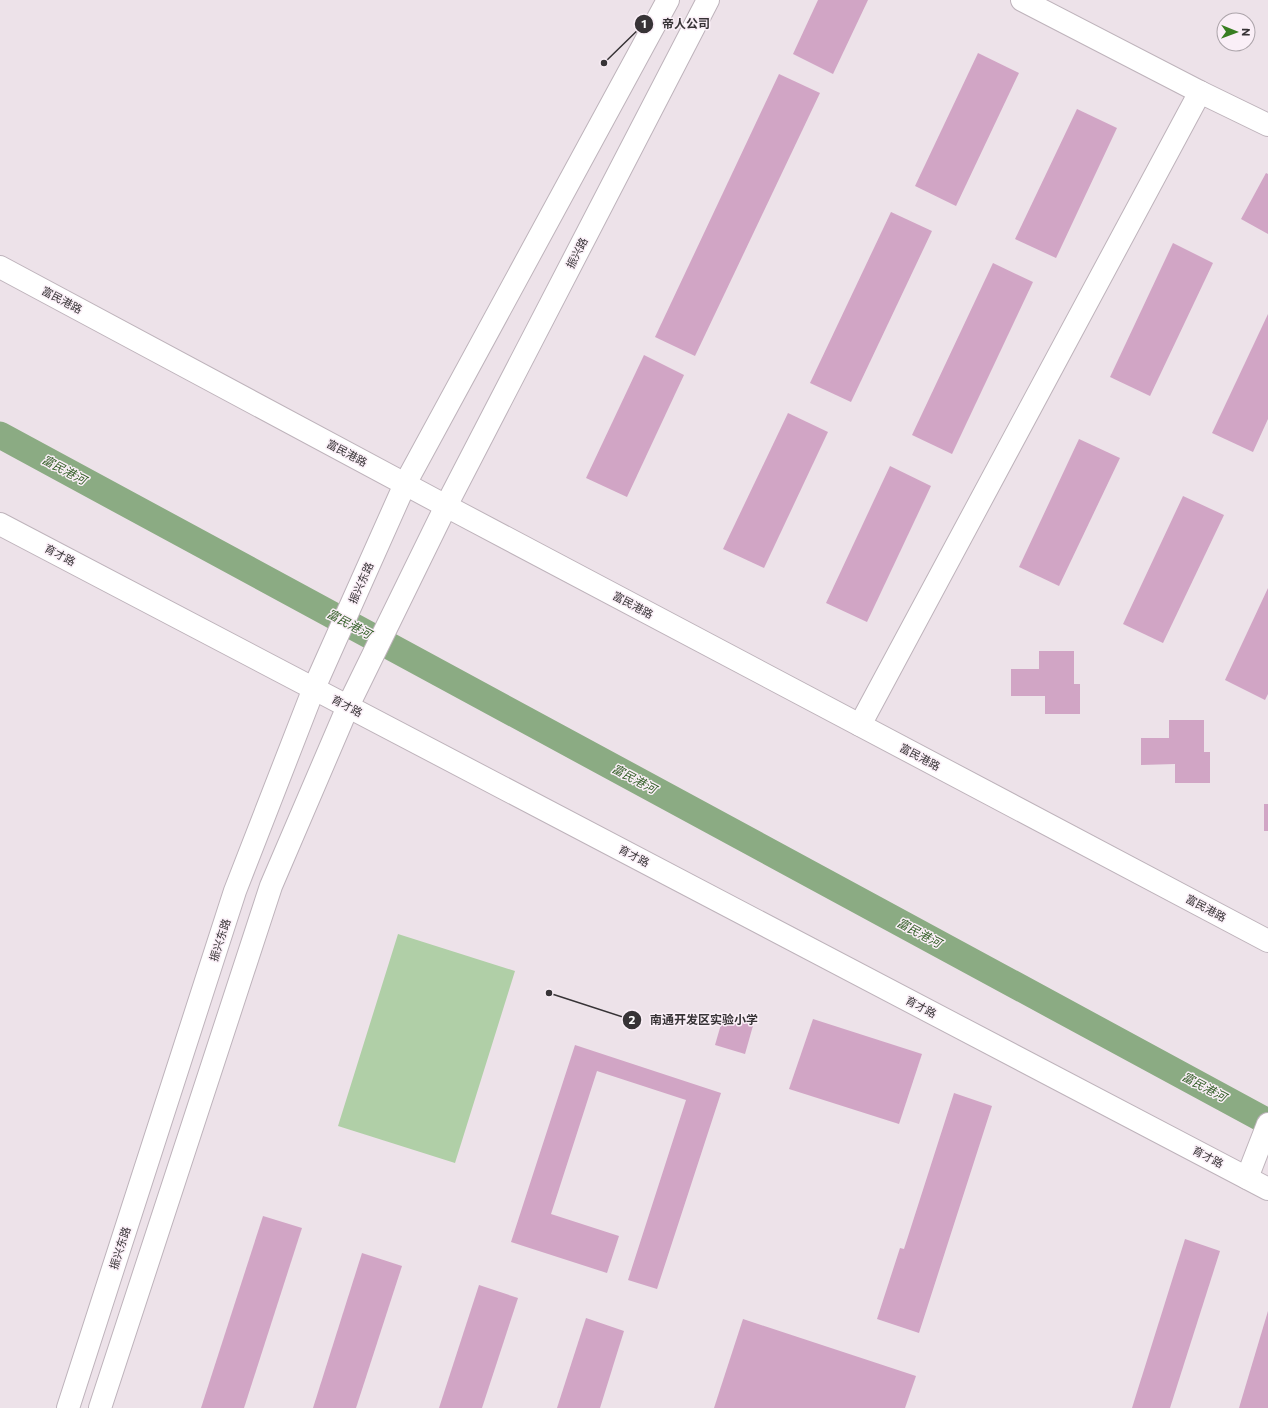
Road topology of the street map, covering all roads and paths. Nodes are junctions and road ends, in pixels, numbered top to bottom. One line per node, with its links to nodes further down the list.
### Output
1 (668, 0): 7 (street)
2 (708, 0): 8 (street, 振兴路)
3 (1022, 0): 4 (street)
4 (1200, 92): 5 (street); 12 (street)
5 (1268, 125)
6 (0, 266): 7 (street, 富民港路)
7 (406, 484): 8 (street, 富民港路); 10 (street, 振兴东路)
8 (446, 506): 11 (street); 12 (street, 富民港路)
9 (0, 524): 10 (street, 育才路)
10 (314, 687): 11 (street, 育才路); 17 (street, 振兴东路)
11 (349, 705): 15 (street, 育才路); 18 (street)
12 (860, 725): 13 (street, 富民港路)
13 (1268, 941)
14 (1268, 1124): 15 (street)
15 (1247, 1177): 16 (street, 育才路)
16 (1268, 1189)
17 (68, 1408)
18 (100, 1408)

